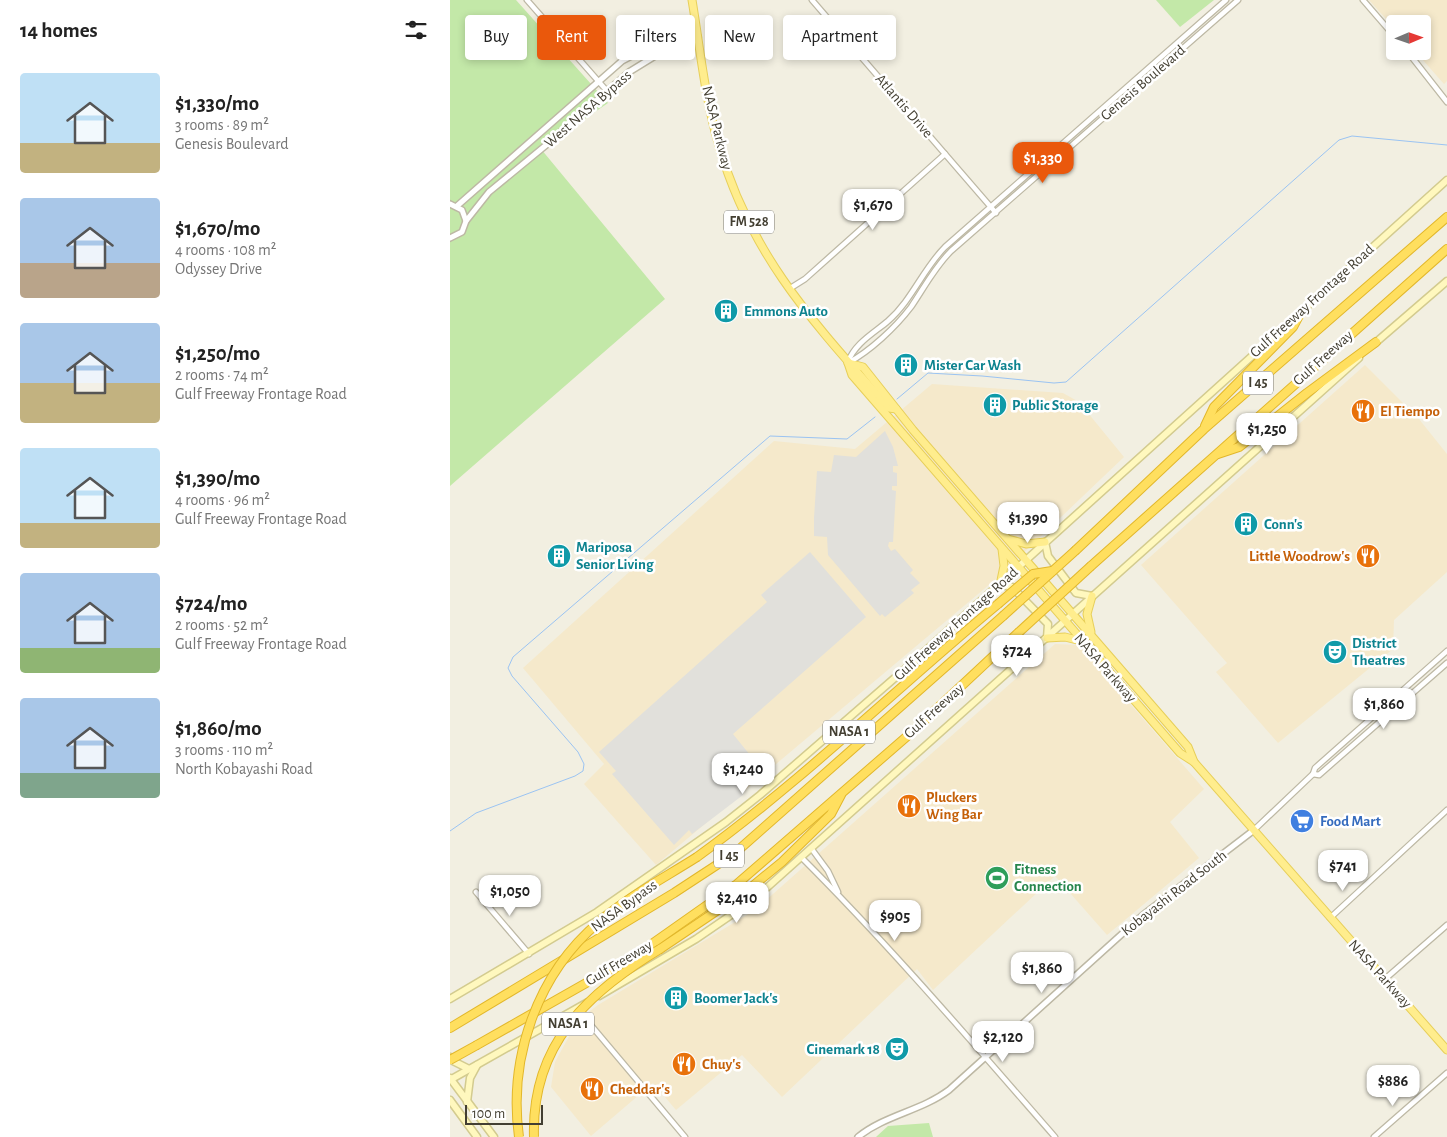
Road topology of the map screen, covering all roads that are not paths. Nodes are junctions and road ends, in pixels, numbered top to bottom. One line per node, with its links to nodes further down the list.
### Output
1 (527, 0): 10 (street)
2 (692, 0): 8 (main road, FM 528)
3 (812, 0): 16 (street, Atlantis Drive)
4 (1226, 0): 12 (street, Genesis Boulevard)
5 (1238, 0): 13 (street, Genesis Boulevard)
6 (1363, 0): 7 (street)
7 (1386, 27)
8 (698, 37): 10 (street, West NASA Bypass); 11 (street, West NASA Bypass); 28 (main road, NASA Parkway / FM 528)
9 (1414, 60): 14 (street)
10 (598, 82): 11 (street); 20 (street, West NASA Bypass)
11 (607, 91): 24 (street, West NASA Bypass)
12 (1118, 95): 13 (street); 15 (street, Genesis Boulevard)
13 (1123, 101): 17 (street, Genesis Boulevard)
14 (1447, 102)
15 (1055, 151): 17 (street); 21 (street, Genesis Boulevard)
16 (945, 154): 21 (street, Atlantis Drive); 28 (street)
17 (1060, 156): 22 (street, Genesis Boulevard)
18 (1447, 180): 29 (main road, Gulf Freeway Frontage Road)
19 (450, 204): 20 (street)
20 (457, 206): 24 (street)
21 (991, 207): 22 (street, Atlantis Drive); 31 (street, Genesis Boulevard)
22 (996, 212): 31 (street, Genesis Boulevard)
23 (1447, 217): 32 (highway, Gulf Freeway / I 45)
24 (466, 221): 25 (street, West NASA Bypass)
25 (450, 238)
26 (1447, 249): 35 (highway, Gulf Freeway / I 45)
27 (1447, 281): 30 (main road)
28 (788, 290): 31 (main road, NASA Parkway / FM 528)
29 (1301, 312): 32 (highway); 37 (main road, Gulf Freeway Frontage Road)
30 (1376, 342): 35 (highway); 43 (main road)
31 (848, 363): 33 (main road, NASA Parkway / FM 528); 34 (main road, NASA Parkway / FM 528)
32 (1204, 429): 41 (highway, Gulf Freeway / I 45, bridge)
33 (913, 430): 34 (main road); 36 (main road, NASA Parkway / FM 528)
34 (904, 437): 38 (main road, NASA Parkway / FM 528)
35 (1214, 455): 55 (highway, Gulf Freeway / I 45, bridge)
36 (1006, 538): 37 (main road); 39 (main road, NASA Parkway / FM 528)
37 (1044, 542): 39 (main road, Gulf Freeway Frontage Road); 43 (main road)
38 (1002, 549): 40 (main road, NASA Parkway / FM 528); 42 (main road)
39 (1026, 561): 40 (main road, Gulf Freeway Frontage Road); 44 (main road, NASA Parkway / FM 528)
40 (1018, 568): 42 (main road, Gulf Freeway Frontage Road); 45 (main road, NASA Parkway / FM 528)
41 (1052, 571): 68 (highway, Gulf Freeway / I 45, bridge); 80 (highway, NASA Bypass / NASA 1, bridge)
42 (1000, 585): 47 (main road); 64 (main road, Gulf Freeway Frontage Road)
43 (1092, 596): 44 (main road); 46 (main road)
44 (1073, 613): 45 (main road); 46 (main road, NASA Parkway)
45 (1064, 621): 47 (main road); 48 (main road, NASA Parkway)
46 (1092, 635): 53 (main road, NASA Parkway)
47 (1047, 638): 48 (main road); 58 (main road)
48 (1082, 641): 53 (main road, NASA Parkway)
49 (1447, 651): 51 (street)
50 (1447, 663): 52 (street)
51 (1422, 672): 52 (street); 54 (street)
52 (1428, 679): 54 (street)
53 (1194, 762): 57 (main road, NASA Parkway)
54 (1313, 774): 57 (street)
55 (842, 792): 71 (highway, Gulf Freeway / I 45, bridge); 81 (highway, NASA 1, bridge)
56 (1447, 810): 62 (street)
57 (1254, 830): 62 (main road, NASA Parkway); 70 (street, Kobayashi Road South)
58 (811, 848): 59 (main road); 61 (street)
59 (801, 857): 61 (street); 67 (main road)
60 (476, 892): 64 (street)
61 (840, 895): 70 (street)
62 (1330, 918): 65 (main road, NASA Parkway)
63 (1447, 925): 65 (street)
64 (529, 954): 66 (main road, Gulf Freeway Frontage Road)
65 (1385, 979): 69 (main road, NASA Parkway)
66 (450, 999)
67 (576, 1008): 72 (main road); 82 (street)
68 (450, 1028)
69 (1447, 1050)
70 (987, 1058): 83 (street, Kobayashi Road South); 84 (street)
71 (450, 1059): 73 (main road)
72 (477, 1065): 73 (main road); 77 (main road)
73 (469, 1069): 75 (main road)
74 (1447, 1073): 85 (street)
75 (450, 1079): 77 (main road)
76 (451, 1102): 78 (main road)
77 (467, 1102): 79 (main road)
78 (478, 1137)
79 (494, 1137)
80 (519, 1137)
81 (534, 1137)
82 (686, 1137)
83 (858, 1137)
84 (1055, 1137)
85 (1374, 1137)

